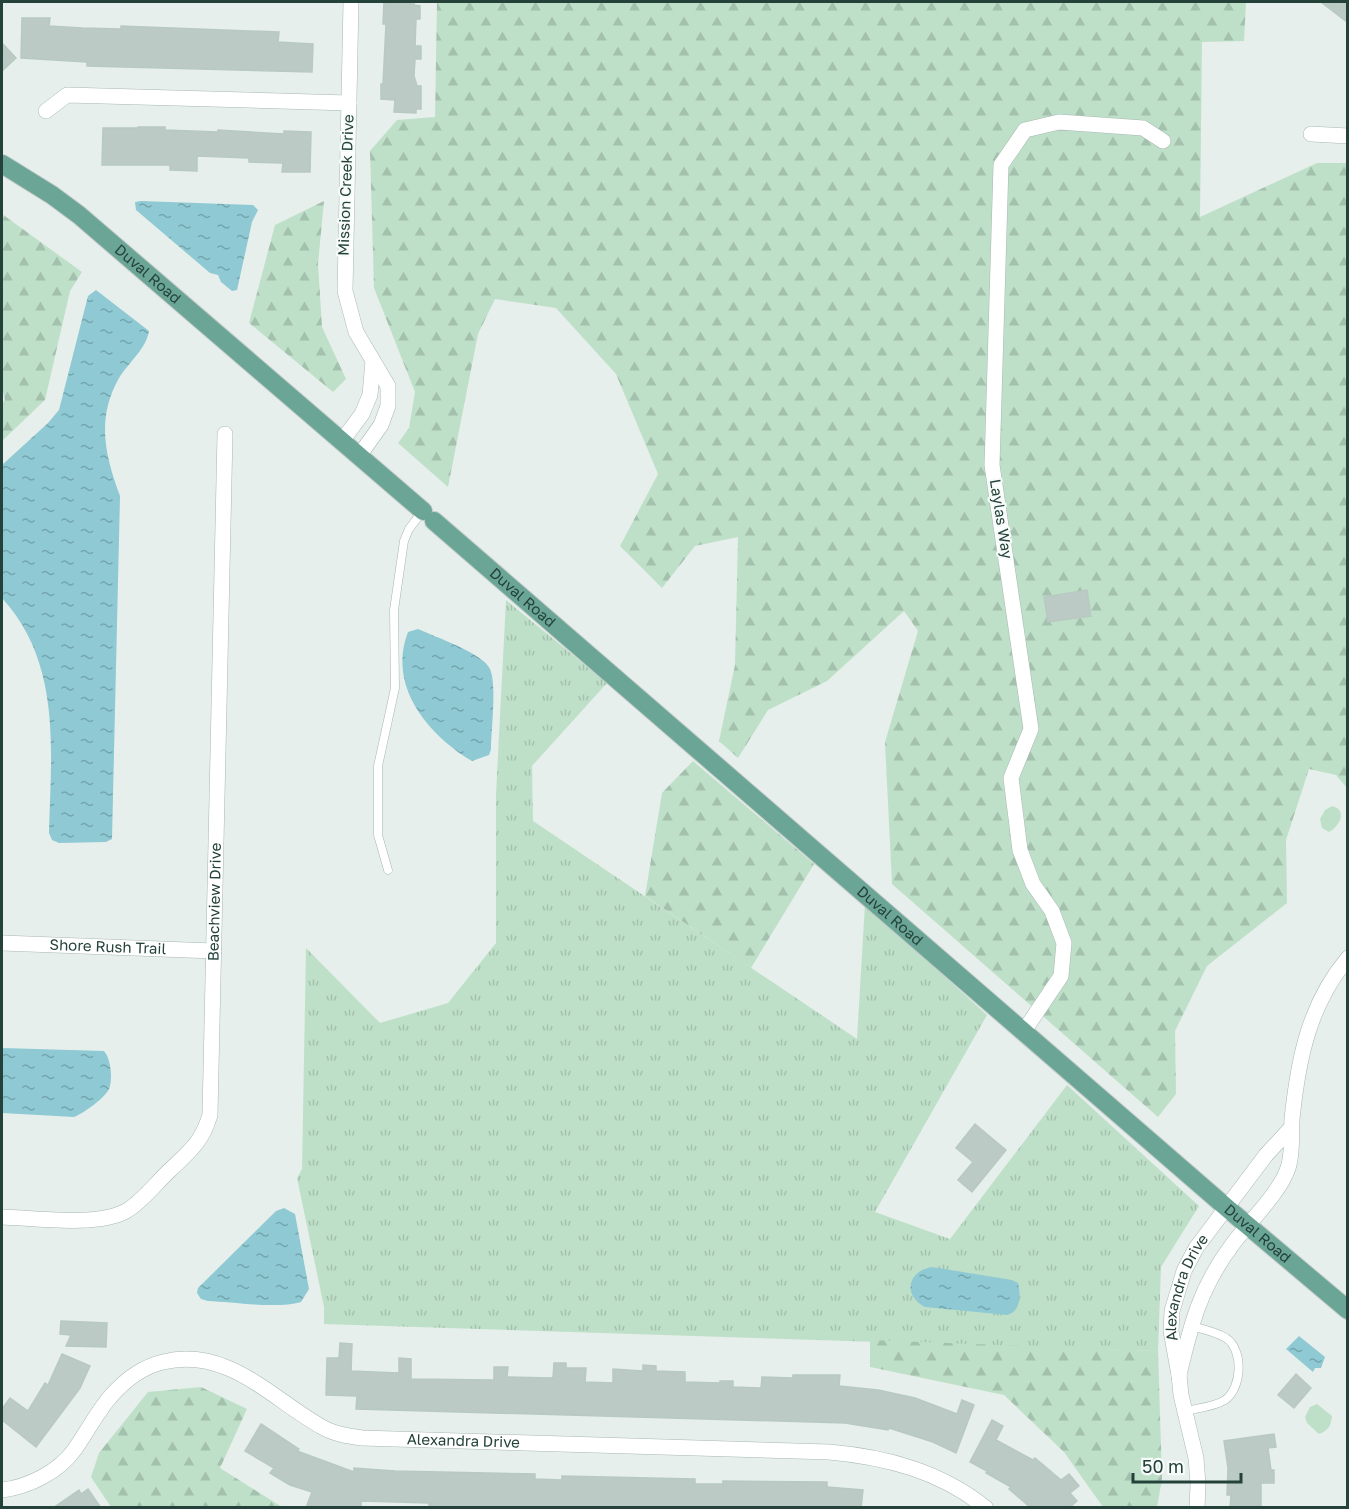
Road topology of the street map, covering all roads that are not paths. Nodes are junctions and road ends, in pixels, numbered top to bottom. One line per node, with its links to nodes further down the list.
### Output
1 (351, 2): 2 (street, Mission Creek Drive)
2 (349, 103): 3 (street); 8 (street, Mission Creek Drive)
3 (46, 111)
4 (1311, 134): 5 (street)
5 (1347, 136)
6 (1163, 141): 17 (street, Laylas Way)
7 (2, 164): 10 (main road, Duval Road)
8 (373, 362): 10 (street); 11 (street, Mission Creek Drive)
9 (225, 434): 15 (street, Beachview Drive)
10 (342, 441): 11 (main road, Duval Road)
11 (359, 456): 12 (main road, Duval Road)
12 (429, 516): 13 (lane); 17 (main road, Duval Road)
13 (388, 870)
14 (2, 943): 15 (street, Shore Rush Trail)
15 (214, 951): 20 (street, Beachview Drive)
16 (1347, 958): 18 (street, Alexandra Drive)
17 (1024, 1031): 19 (main road, Duval Road)
18 (1291, 1128): 19 (street, Alexandra Drive); 21 (street, Alexandra Drive)
19 (1227, 1208): 21 (main road, Duval Road); 24 (street, Alexandra Drive)
20 (2, 1217)
21 (1248, 1224): 22 (main road, Duval Road); 23 (street, Alexandra Drive)
22 (1347, 1310)
23 (1190, 1326): 24 (street, Alexandra Drive); 25 (lane)
24 (1179, 1375): 25 (street, Alexandra Drive)
25 (1185, 1411): 28 (street, Alexandra Drive)
26 (2, 1490): 27 (street, Alexandra Drive)
27 (986, 1508)
28 (1197, 1508)

